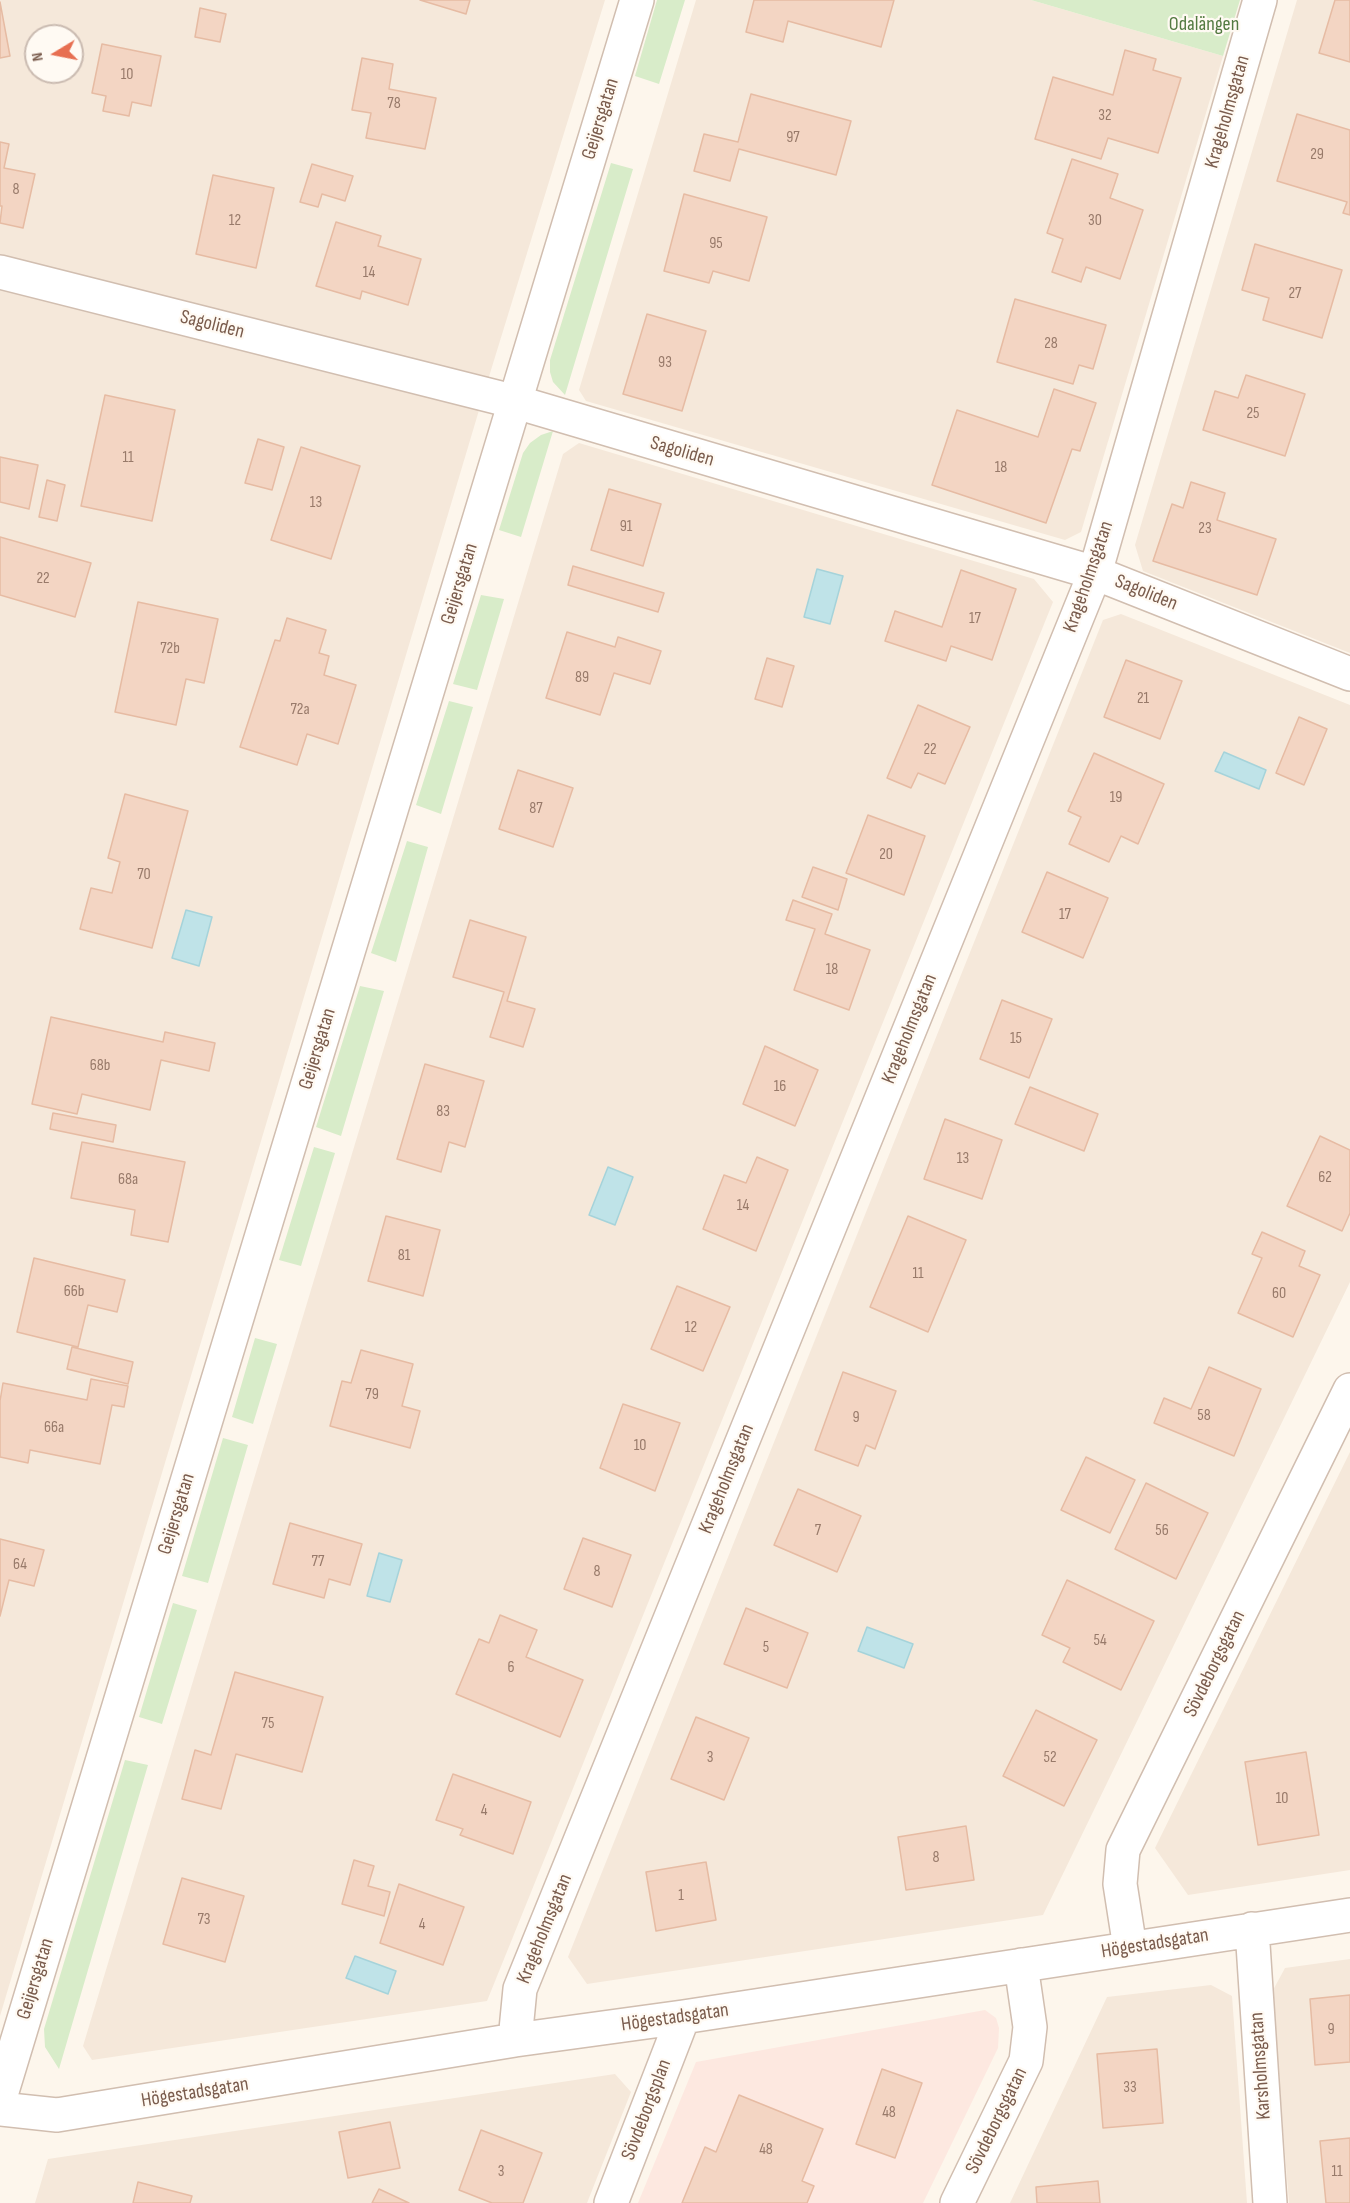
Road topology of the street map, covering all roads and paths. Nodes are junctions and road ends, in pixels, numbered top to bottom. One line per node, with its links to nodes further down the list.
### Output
1 (637, 0): 4 (street, Geijersgatan)
2 (1260, 0): 5 (street, Krageholmsgatan)
3 (0, 272): 4 (street, Sagoliden)
4 (516, 402): 5 (street, Sagoliden); 14 (street, Geijersgatan)
5 (1095, 573): 6 (street, Sagoliden); 13 (street, Krageholmsgatan)
6 (1350, 674)
7 (1350, 1390): 10 (street, Sövdeborgsgatan)
8 (1350, 1915): 9 (street, Högestadsgatan)
9 (1252, 1929): 10 (street, Högestadsgatan); 18 (street, Karsholmsgatan)
10 (1130, 1948): 11 (street, Högestadsgatan)
11 (1021, 1965): 12 (street, Högestadsgatan); 17 (street, Sövdeborgsgatan)
12 (683, 2017): 13 (street, Högestadsgatan); 16 (street, Sövdeborgsplan)
13 (515, 2040): 15 (street, Högestadsgatan)
14 (0, 2098)
15 (0, 2109)
16 (610, 2203)
17 (957, 2203)
18 (1270, 2203)

